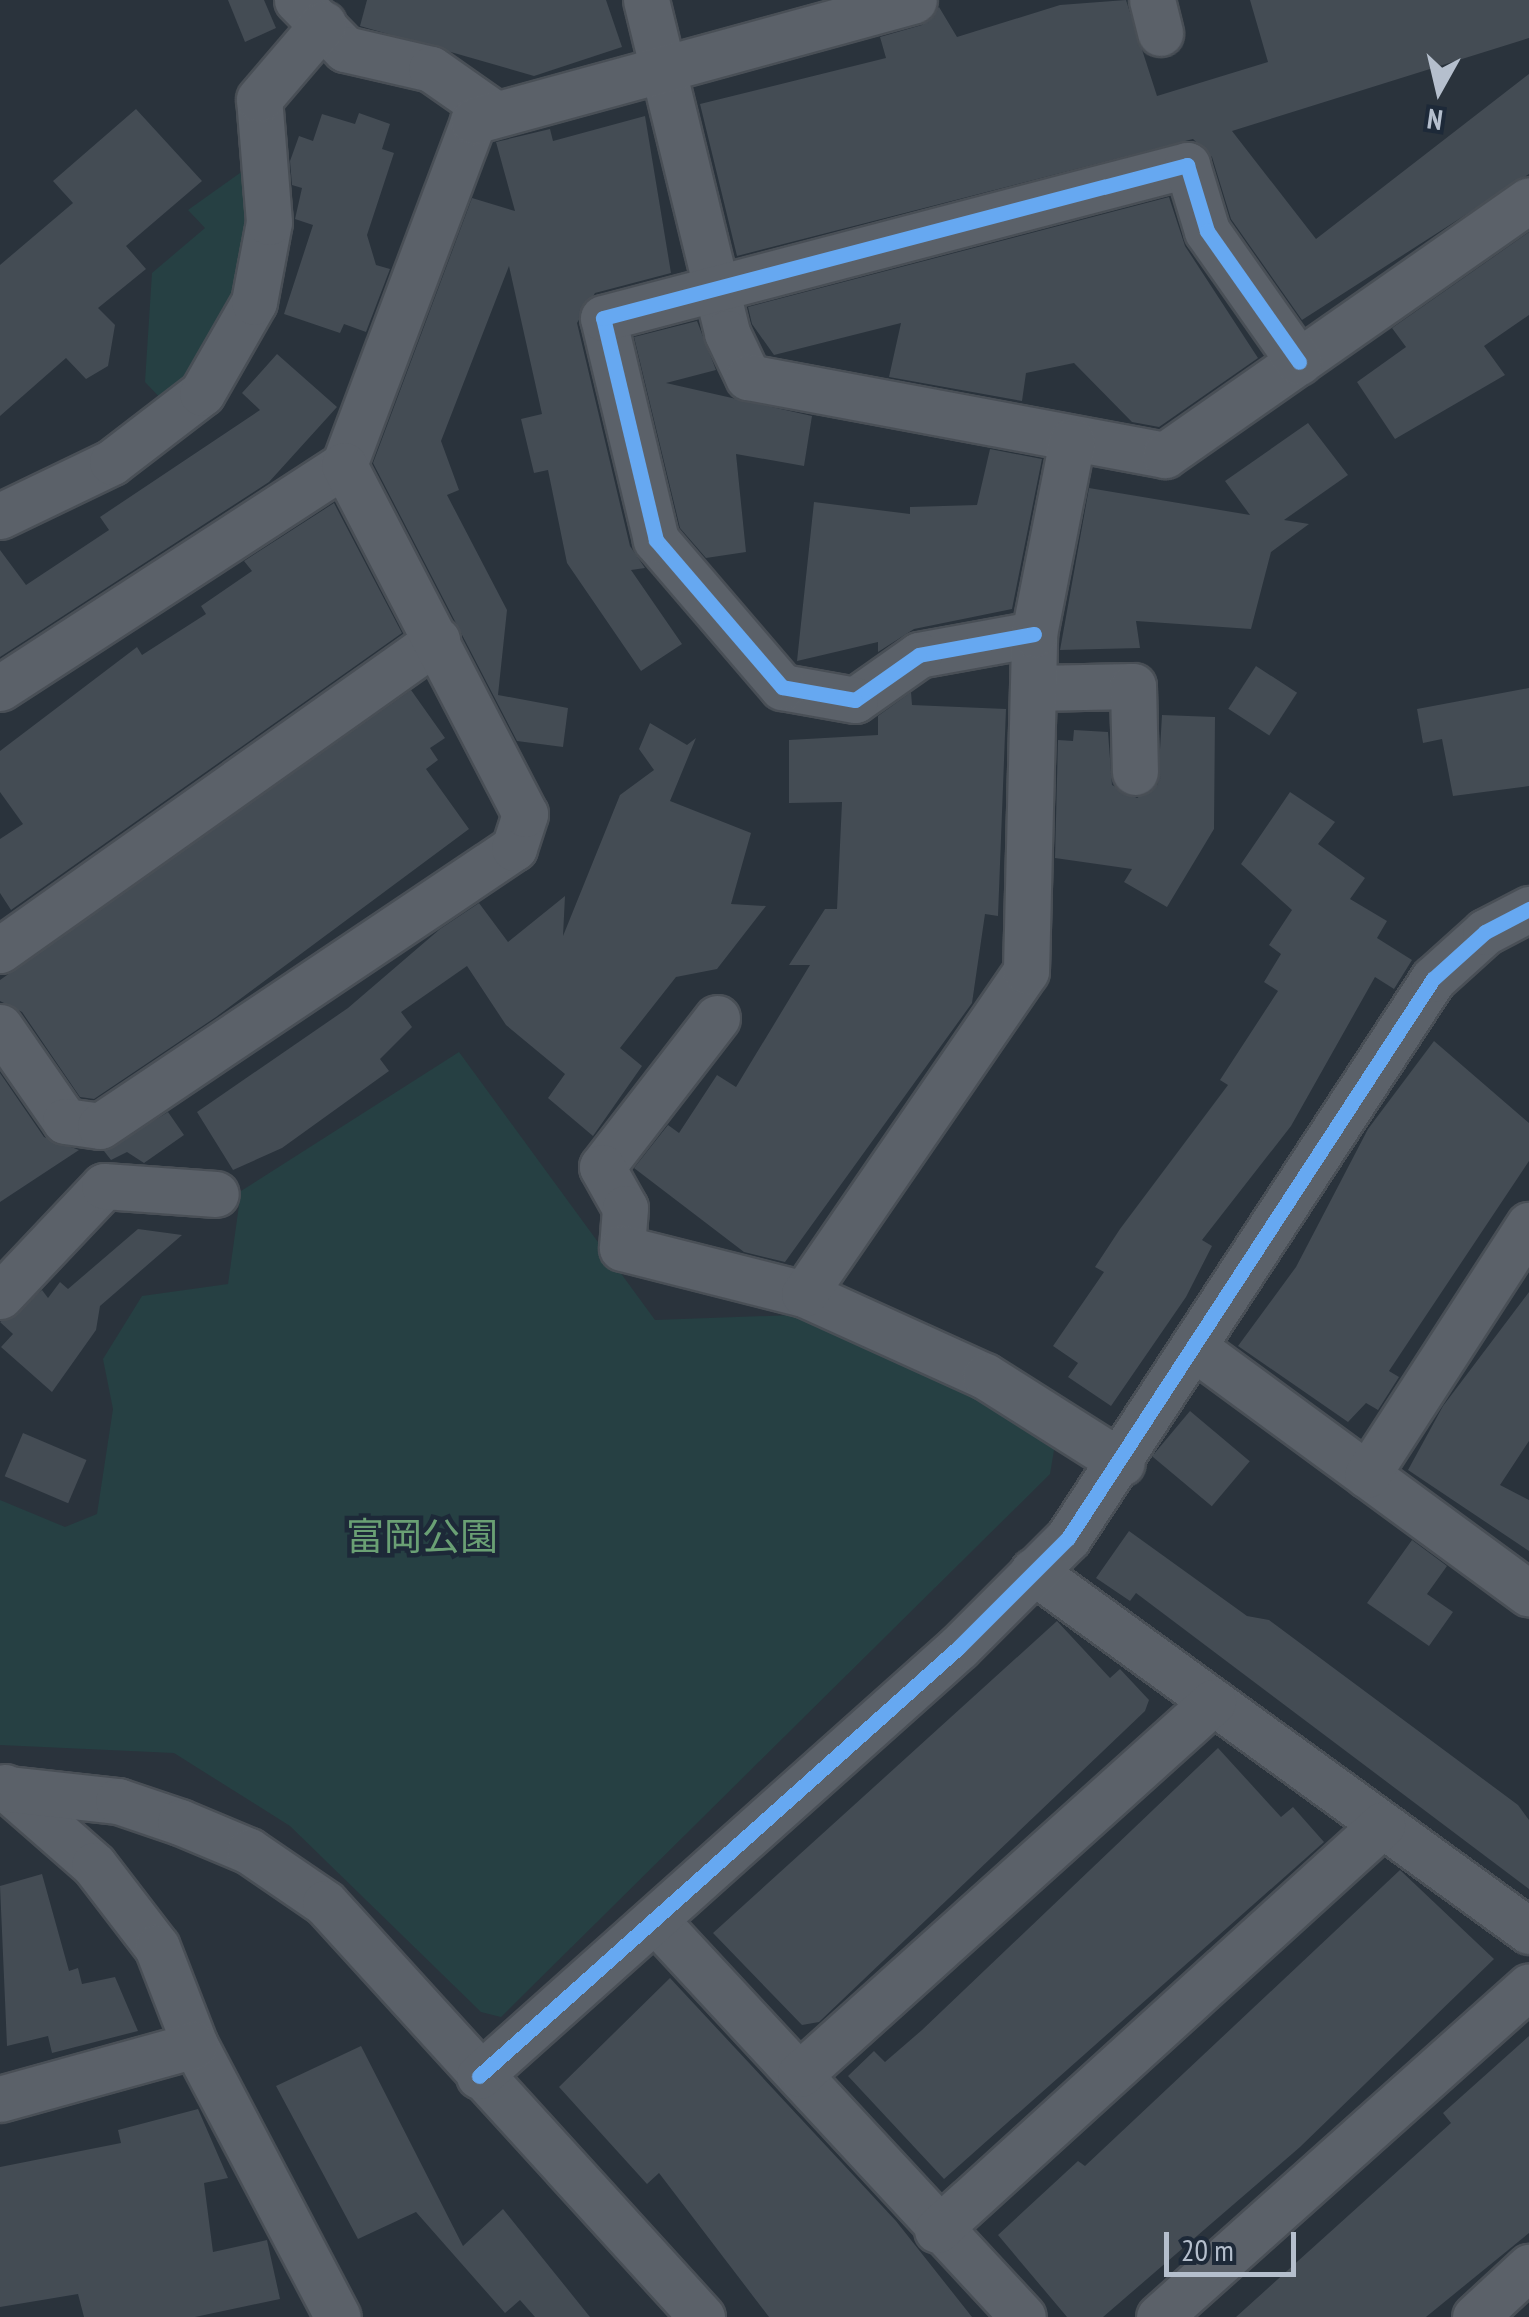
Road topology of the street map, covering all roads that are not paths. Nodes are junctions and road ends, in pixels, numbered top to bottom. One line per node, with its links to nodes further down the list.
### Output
1 (646, 0): 4 (street)
2 (914, 0): 4 (street)
3 (310, 12): 5 (street); 11 (street)
4 (659, 65): 5 (street); 7 (street)
5 (490, 111): 10 (street)
6 (1529, 200): 8 (street)
7 (716, 282): 8 (street); 9 (street); 12 (street)
8 (1299, 362): 9 (street)
9 (1072, 441): 12 (street)
10 (344, 465): 13 (street); 14 (street)
11 (0, 516)
12 (1034, 634): 15 (street)
13 (437, 640): 18 (street); 20 (street)
14 (0, 688)
15 (1035, 688): 16 (street); 23 (street)
16 (1135, 772)
17 (1529, 909): 25 (street)
18 (0, 950)
19 (717, 1018): 23 (street)
20 (0, 1027)
21 (216, 1194): 24 (street)
22 (1529, 1225): 27 (street)
23 (804, 1294): 26 (street)
24 (0, 1296)
25 (1196, 1349): 26 (street); 27 (street)
26 (1122, 1463): 28 (street)
27 (1367, 1475): 29 (street)
28 (1033, 1571): 30 (street); 33 (street)
29 (1529, 1594)
30 (1213, 1702): 32 (street); 37 (street)
31 (2, 1788): 36 (street); 38 (street)
32 (1382, 1825): 34 (street); 40 (street)
33 (655, 1920): 37 (street); 38 (street)
34 (1529, 1931)
35 (1529, 1986): 45 (street)
36 (195, 2045): 39 (street); 42 (street)
37 (800, 2074): 40 (street)
38 (479, 2076): 43 (street)
39 (0, 2100)
40 (937, 2230): 44 (street)
41 (1529, 2268): 46 (street)
42 (322, 2314)
43 (702, 2317)
44 (1023, 2317)
45 (1158, 2317)
46 (1475, 2317)

